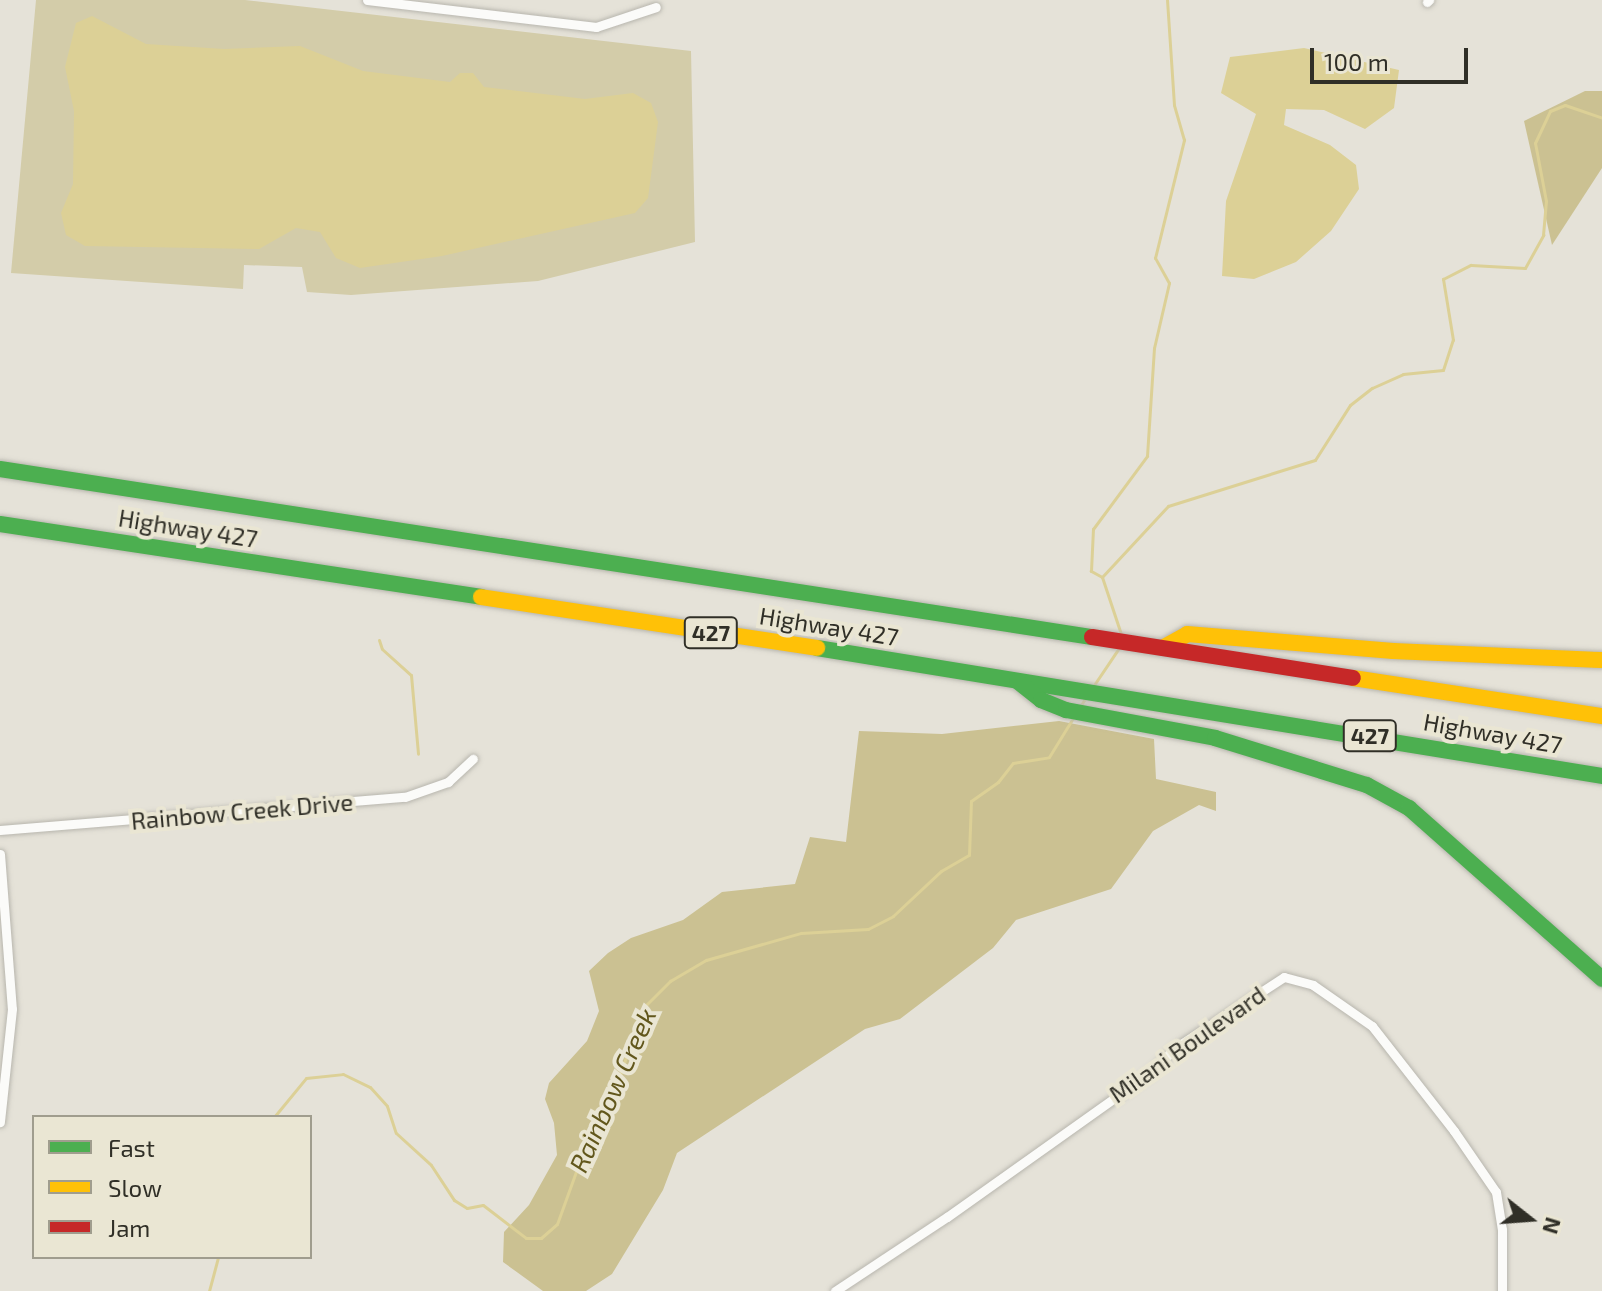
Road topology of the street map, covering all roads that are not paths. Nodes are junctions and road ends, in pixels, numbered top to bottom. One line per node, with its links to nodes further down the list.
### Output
1 (367, 0): 2 (street)
2 (656, 7)
3 (0, 469): 5 (highway, Highway 427 / 427)
4 (0, 524): 7 (highway, Highway 427 / 427)
5 (1164, 647): 6 (highway); 8 (highway, Highway 427 / 427)
6 (1602, 660)
7 (1015, 679): 10 (highway, Highway 427 / 427); 13 (highway)
8 (1602, 716)
9 (473, 759): 11 (street, Rainbow Creek Drive)
10 (1602, 776)
11 (0, 830)
12 (0, 854): 14 (street)
13 (1602, 979)
14 (0, 1122)
15 (835, 1291): 16 (street, Milani Boulevard)
16 (1502, 1291)

